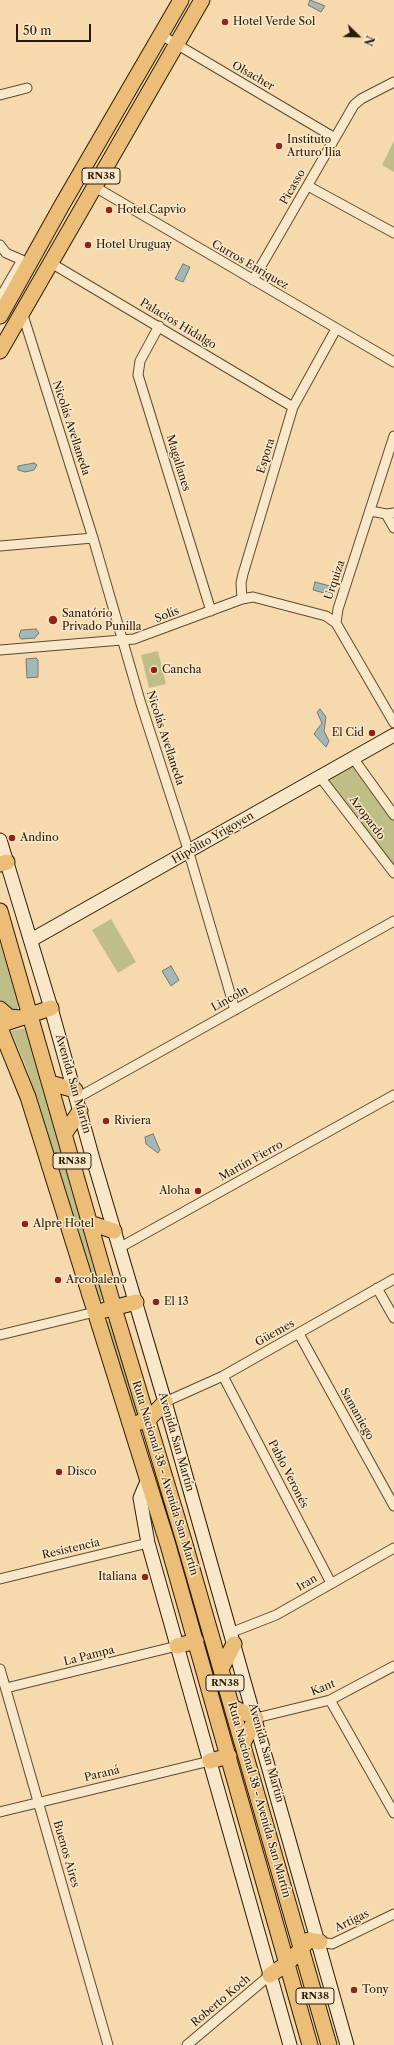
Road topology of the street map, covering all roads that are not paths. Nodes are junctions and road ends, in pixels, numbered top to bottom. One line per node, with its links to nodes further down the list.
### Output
1 (181, 0): 3 (main road, RN38)
2 (202, 0): 4 (main road, RN38)
3 (161, 35): 4 (street, Olsacher); 8 (main road, RN38)
4 (177, 45): 9 (street, Olsacher); 11 (main road, RN38)
5 (394, 82): 9 (street, Picasso)
6 (27, 88): 7 (street)
7 (0, 95)
8 (121, 105): 11 (main road); 12 (main road, RN38)
9 (335, 138): 10 (street, Picasso)
10 (308, 186): 14 (street); 18 (street, Picasso)
11 (94, 187): 17 (main road, RN38); 18 (street, Curros Enriquez)
12 (62, 205): 13 (main road, RN38); 16 (main road)
13 (50, 226): 20 (main road); 21 (main road, RN38)
14 (394, 233)
15 (0, 245): 16 (street)
16 (22, 260): 19 (street)
17 (50, 263): 20 (main road, RN38); 22 (street, Palacios Hidalgo)
18 (253, 280): 23 (street, Curros Enriquez)
19 (0, 298)
20 (22, 312): 24 (main road, RN38); 31 (street, Nicolás Avellaneda)
21 (0, 316)
22 (159, 326): 26 (street, Palacios Hidalgo); 34 (street, Magallanes)
23 (336, 329): 25 (street, Curros Enriquez); 26 (street, Espora)
24 (0, 351)
25 (394, 362)
26 (293, 407): 33 (street, Espora)
27 (394, 436): 28 (street, Urquiza)
28 (371, 511): 29 (street); 35 (street, Urquiza)
29 (390, 514): 30 (street)
30 (394, 528)
31 (93, 538): 32 (street); 36 (street, Nicolás Avellaneda)
32 (0, 546)
33 (242, 599): 34 (street, Solís); 35 (street, Solís)
34 (211, 611): 36 (street, Solís)
35 (336, 623): 38 (street)
36 (124, 641): 37 (street, Solís); 44 (street, Nicolás Avellaneda)
37 (0, 650)
38 (394, 723)
39 (394, 735): 40 (main road, Hipólito Yrigoyen)
40 (353, 758): 41 (main road, Hipólito Yrigoyen); 42 (street)
41 (320, 777): 44 (main road, Hipólito Yrigoyen); 46 (street, Azopardo)
42 (394, 815)
43 (0, 840): 45 (main road, Avenida San Martín)
44 (189, 852): 49 (main road, Hipólito Yrigoyen); 52 (street, Nicolás Avellaneda)
45 (3, 863): 49 (main road, Avenida San Martín)
46 (394, 873)
47 (0, 911): 53 (main road, Ruta Nacional 38 - Avenida San Martín / RN38)
48 (394, 921): 52 (street, Lincoln)
49 (31, 940): 50 (main road, Avenida San Martín)
50 (51, 1008): 53 (main road); 57 (main road, Avenida San Martín)
51 (0, 1009): 53 (main road)
52 (235, 1010): 57 (street, Lincoln)
53 (26, 1016): 54 (main road); 55 (main road, Ruta Nacional 38 - Avenida San Martín / RN38)
54 (0, 1027): 66 (main road, Ruta Nacional 38 - Avenida San Martín / RN38)
55 (50, 1083): 57 (main road); 58 (main road, Ruta Nacional 38 - Avenida San Martín / RN38)
56 (394, 1095): 61 (street, Martín Fierro)
57 (77, 1099): 58 (main road); 60 (main road, Avenida San Martín)
58 (64, 1133): 59 (main road, Ruta Nacional 38 - Avenida San Martín / RN38)
59 (90, 1223): 60 (main road); 65 (main road, Ruta Nacional 38 - Avenida San Martín / RN38)
60 (114, 1230): 61 (main road, Avenida San Martín)
61 (119, 1248): 64 (main road, Avenida San Martín)
62 (394, 1279): 63 (street, Güemes)
63 (377, 1288): 67 (street); 68 (street, Güemes)
64 (136, 1302): 65 (main road); 71 (main road, Avenida San Martín)
65 (114, 1308): 66 (main road); 72 (main road, Ruta Nacional 38 - Avenida San Martín / RN38)
66 (95, 1312): 69 (street); 73 (main road, Ruta Nacional 38 - Avenida San Martín / RN38)
67 (394, 1318)
68 (299, 1334): 70 (street, Güemes); 75 (street, Samaniego)
69 (0, 1335)
70 (223, 1376): 71 (street, Güemes); 79 (street, Pablo Veronés)
71 (165, 1402): 72 (main road); 80 (main road, Avenida San Martín)
72 (148, 1420): 73 (main road); 85 (main road, Ruta Nacional 38 - Avenida San Martín / RN38)
73 (130, 1425): 74 (main road, Ruta Nacional 38 - Avenida San Martín / RN38)
74 (148, 1479): 76 (main road); 81 (main road, Ruta Nacional 38 - Avenida San Martín / RN38)
75 (394, 1506)
76 (148, 1543): 78 (street, Resistencia); 82 (main road)
77 (394, 1548): 79 (street, Iran)
78 (0, 1579)
79 (331, 1583): 80 (street, Iran)
80 (232, 1638): 85 (main road); 89 (main road, Avenida San Martín)
81 (196, 1641): 82 (main road); 91 (main road, Ruta Nacional 38 - Avenida San Martín / RN38)
82 (178, 1646): 86 (street, La Pampa); 92 (main road)
83 (394, 1666): 87 (street, Kant)
84 (0, 1669): 86 (street, Buenos Aires)
85 (221, 1669): 88 (main road, Ruta Nacional 38 - Avenida San Martín / RN38)
86 (6, 1688): 93 (street, Buenos Aires)
87 (330, 1700): 89 (street, Kant); 95 (street)
88 (232, 1707): 89 (main road); 90 (main road, Ruta Nacional 38 - Avenida San Martín / RN38)
89 (256, 1718): 90 (main road); 98 (main road, Avenida San Martín)
90 (243, 1743): 98 (main road, Ruta Nacional 38 - Avenida San Martín / RN38)
91 (229, 1756): 92 (main road); 96 (main road, Ruta Nacional 38 - Avenida San Martín / RN38)
92 (210, 1761): 93 (street, Paraná); 100 (main road)
93 (38, 1802): 94 (street, Paraná); 101 (street, Buenos Aires)
94 (0, 1812)
95 (394, 1814)
96 (263, 1877): 98 (main road); 99 (main road, Ruta Nacional 38 - Avenida San Martín / RN38)
97 (393, 1916): 98 (street, Artigas)
98 (307, 1942): 99 (main road); 105 (main road, Ruta Nacional 38 - Avenida San Martín / RN38); 106 (main road, Avenida San Martín)
99 (288, 1963): 100 (main road); 104 (main road, Ruta Nacional 38 - Avenida San Martín / RN38)
100 (270, 1975): 102 (street, Roberto Koch); 103 (main road)
101 (108, 2045)
102 (186, 2045)
103 (290, 2045)
104 (310, 2045)
105 (329, 2045)
106 (347, 2045)

